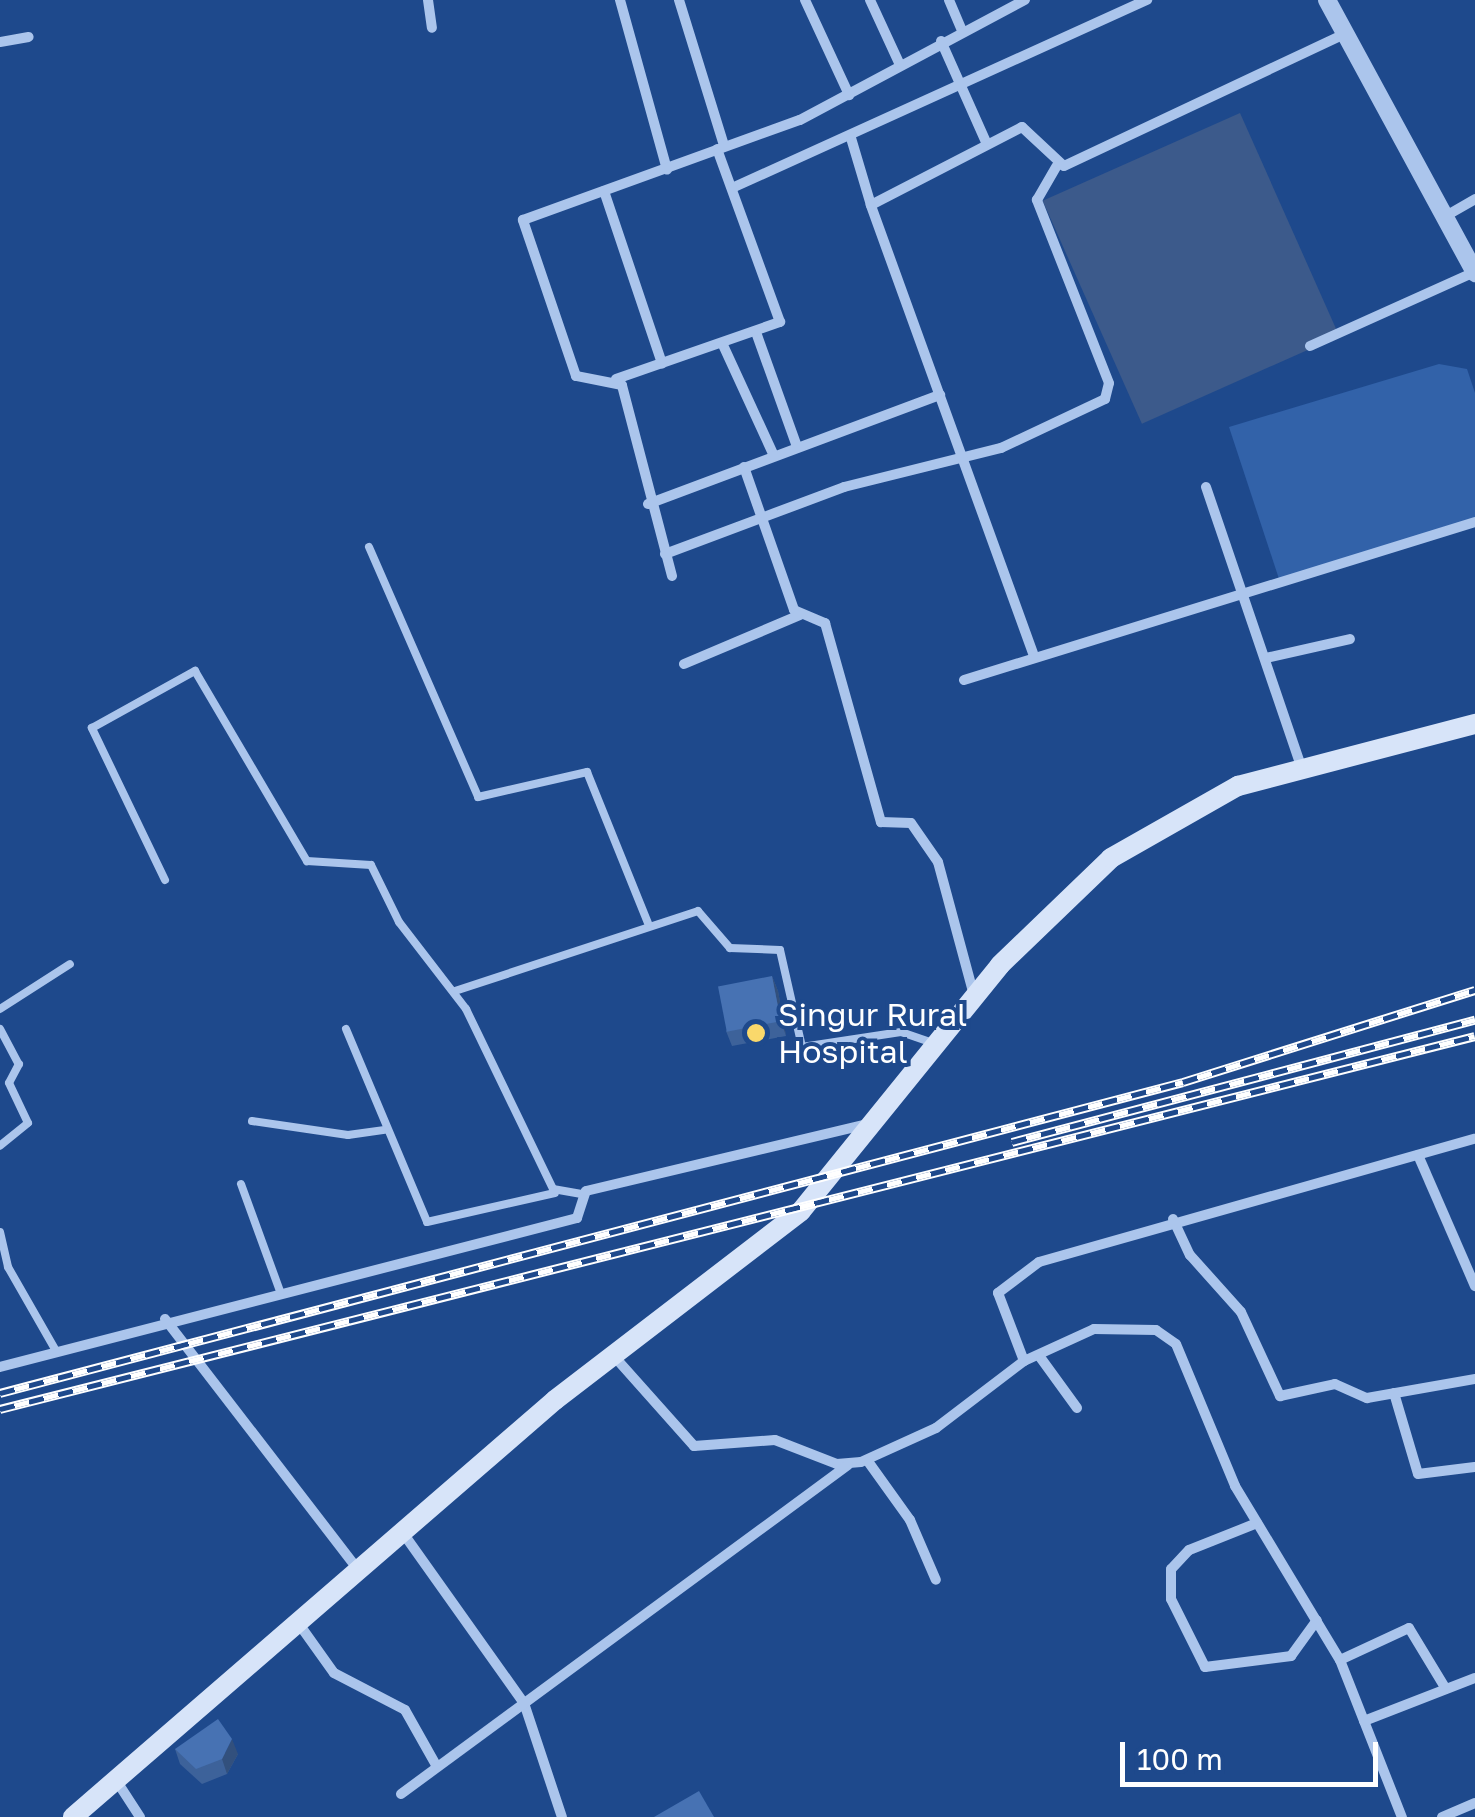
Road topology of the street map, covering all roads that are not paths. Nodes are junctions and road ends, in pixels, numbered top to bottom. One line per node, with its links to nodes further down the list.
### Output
1 (428, 0): 10 (street)
2 (620, 0): 23 (street)
3 (679, 0): 21 (street)
4 (805, 0): 18 (street)
5 (870, 0): 16 (street)
6 (948, 0): 11 (street)
7 (1025, 0): 11 (street)
8 (1147, 0): 17 (street)
9 (1327, 0): 12 (street)
10 (432, 28)
11 (962, 30): 14 (street)
12 (1345, 34): 22 (street); 28 (street)
13 (29, 38): 15 (street)
14 (941, 41): 16 (street); 17 (street)
15 (0, 42)
16 (900, 65): 18 (street)
17 (959, 82): 19 (street); 20 (street)
18 (849, 95): 21 (street)
19 (850, 138): 24 (street); 27 (street)
20 (986, 142): 22 (street); 27 (street)
21 (721, 147): 23 (street); 24 (street)
22 (1056, 166): 38 (street)
23 (667, 170): 25 (street)
24 (732, 188): 30 (street)
25 (604, 191): 33 (street); 34 (street)
26 (1475, 199): 28 (street)
27 (871, 205): 35 (street)
28 (1444, 217): 29 (street)
29 (1475, 272): 32 (street)
30 (757, 335): 31 (street); 36 (street)
31 (723, 346): 33 (street); 37 (street)
32 (1310, 346)
33 (662, 363): 34 (street)
34 (616, 380): 41 (street)
35 (940, 395): 36 (street); 38 (street)
36 (797, 447): 37 (street)
37 (774, 456): 39 (street)
38 (963, 460): 42 (street); 50 (street)
39 (744, 467): 41 (street); 42 (street)
40 (1206, 487): 47 (street)
41 (648, 504): 45 (street)
42 (763, 518): 45 (street); 48 (street)
43 (1475, 522): 47 (street)
44 (369, 547): 57 (lane)
45 (664, 554): 46 (street)
46 (672, 576)
47 (1247, 588): 50 (street); 51 (street)
48 (800, 615): 52 (street); 60 (street)
49 (1350, 639): 51 (street)
50 (1034, 656): 53 (street)
51 (1266, 658): 55 (street)
52 (684, 664)
53 (964, 680)
54 (1475, 724): 55 (main road)
55 (1301, 766): 60 (main road)
56 (165, 880): 59 (lane)
57 (648, 923): 59 (lane); 64 (lane)
58 (70, 964): 61 (lane)
59 (455, 991): 72 (lane)
60 (974, 995): 64 (main road)
61 (0, 1009)
62 (346, 1029): 67 (lane)
63 (0, 1030): 69 (lane)
64 (936, 1044): 66 (main road)
65 (252, 1122): 67 (lane)
66 (873, 1124): 73 (street); 80 (main road)
67 (385, 1130): 72 (lane)
68 (1475, 1140): 70 (street)
69 (0, 1146)
70 (1418, 1155): 74 (street); 76 (street)
71 (241, 1184): 77 (lane)
72 (556, 1192): 73 (lane)
73 (582, 1194): 77 (street)
74 (1173, 1218): 82 (street); 85 (street)
75 (0, 1232): 79 (lane)
76 (1475, 1286)
77 (280, 1291): 78 (street)
78 (165, 1320): 79 (street); 92 (street)
79 (55, 1350): 83 (street)
80 (613, 1354): 88 (street); 91 (main road)
81 (1040, 1357): 82 (street); 86 (street); 90 (street)
82 (1024, 1361): 87 (street)
83 (0, 1367)
84 (1475, 1379): 85 (street)
85 (1394, 1393): 89 (street)
86 (1078, 1408)
87 (866, 1460): 88 (street); 93 (street)
88 (848, 1465): 99 (street)
89 (1475, 1467)
90 (1257, 1523): 94 (street); 94 (street)
91 (403, 1533): 92 (main road); 99 (street)
92 (360, 1571): 95 (main road)
93 (936, 1580)
94 (1317, 1620): 96 (street)
95 (299, 1624): 101 (street); 102 (main road)
96 (1340, 1660): 98 (street); 100 (street)
97 (1475, 1678): 98 (street)
98 (1446, 1689): 100 (street)
99 (524, 1702): 101 (street); 107 (street)
100 (1364, 1721): 108 (street)
101 (436, 1764): 103 (street)
102 (116, 1780): 105 (main road); 106 (street)
103 (402, 1794)
104 (1475, 1804): 109 (street)
105 (72, 1817)
106 (140, 1817)
107 (562, 1817)
108 (1402, 1817)
109 (1442, 1817)

